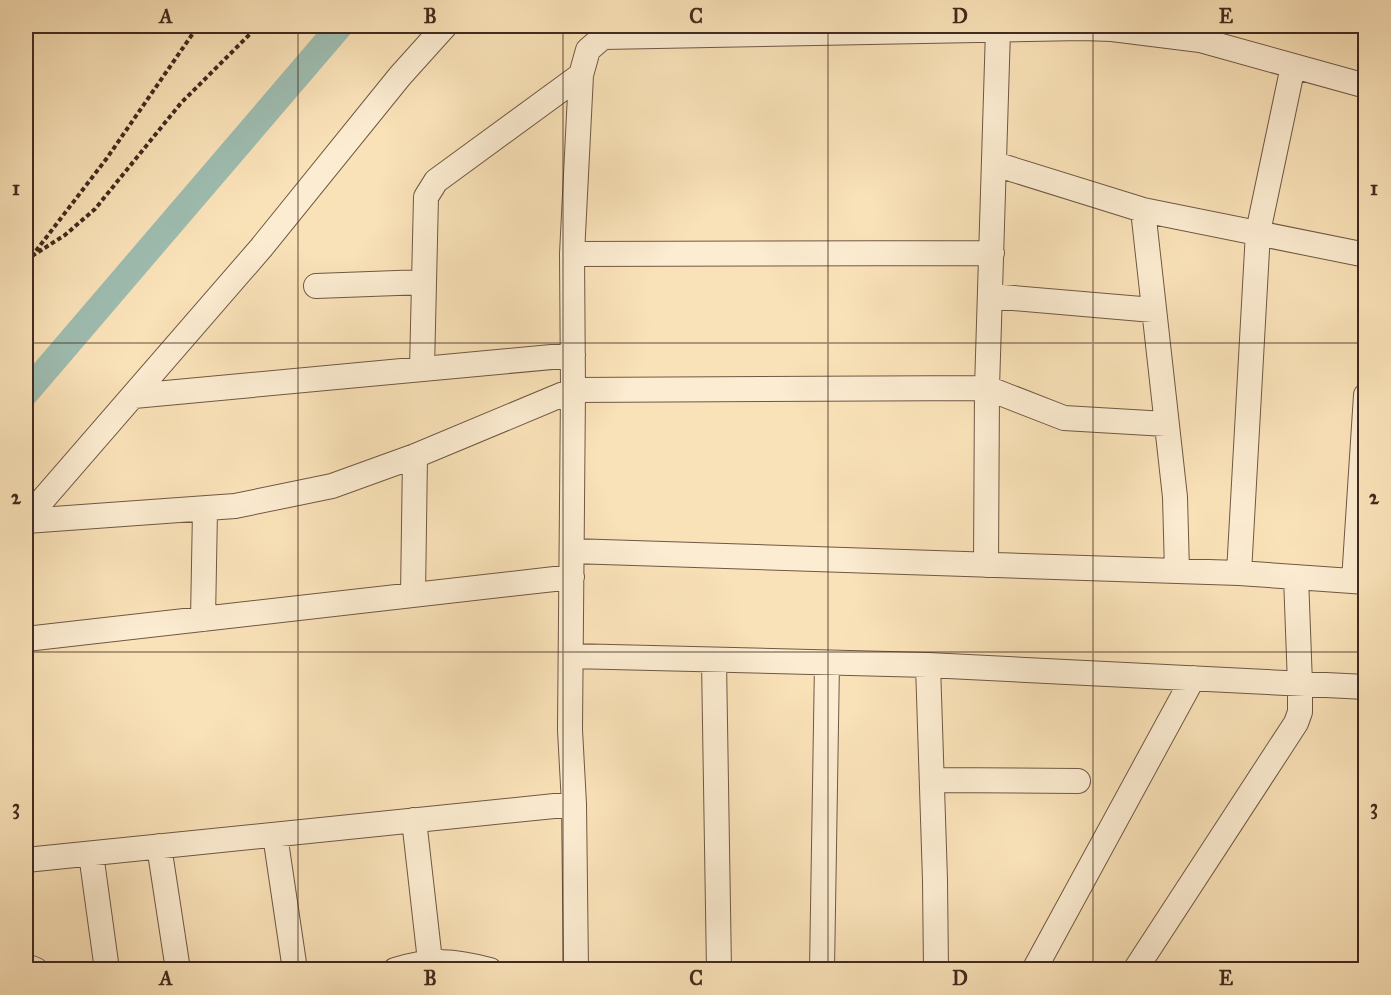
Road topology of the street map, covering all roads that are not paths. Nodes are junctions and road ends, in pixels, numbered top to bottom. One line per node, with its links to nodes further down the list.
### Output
1 (445, 26): 23 (street)
2 (1082, 27): 3 (street); 5 (street)
3 (998, 30): 4 (street); 8 (street)
4 (602, 31): 6 (street)
5 (1293, 66): 7 (street); 10 (street)
6 (581, 75): 12 (street); 14 (street)
7 (1365, 86)
8 (995, 164): 9 (street); 11 (street)
9 (1143, 210): 10 (street); 17 (street)
10 (1258, 232): 13 (street); 31 (street)
11 (992, 253): 12 (street); 16 (street)
12 (572, 254): 18 (street)
13 (1365, 255)
14 (424, 282): 15 (street); 19 (street)
15 (316, 286)
16 (990, 296): 17 (street); 20 (street)
17 (1154, 310): 24 (street)
18 (573, 355): 19 (street); 21 (street)
19 (422, 369): 23 (street)
20 (987, 388): 21 (street); 24 (street); 29 (street)
21 (573, 390): 25 (street); 28 (street)
22 (1365, 395): 34 (street)
23 (134, 396): 27 (street)
24 (1166, 424): 30 (street)
25 (415, 456): 26 (street); 35 (street)
26 (206, 510): 27 (street); 36 (street)
27 (26, 520)
28 (572, 551): 29 (street); 32 (street)
29 (986, 565): 30 (street)
30 (1177, 571): 31 (street)
31 (1239, 573): 33 (street)
32 (572, 577): 35 (street); 38 (street)
33 (1296, 577): 34 (street); 43 (street)
34 (1360, 582)
35 (413, 595): 36 (street)
36 (202, 619): 37 (street)
37 (26, 639)
38 (571, 656): 39 (street); 47 (street)
39 (714, 661): 40 (street); 62 (street)
40 (827, 663): 41 (street); 63 (street)
41 (928, 665): 42 (street); 45 (street)
42 (1193, 678): 43 (street); 65 (street)
43 (1300, 684): 44 (street); 66 (street)
44 (1365, 687)
45 (932, 780): 46 (street); 64 (street)
46 (1078, 781)
47 (574, 804): 48 (street); 61 (street)
48 (414, 820): 49 (street); 53 (street)
49 (275, 835): 50 (street); 58 (street)
50 (159, 846): 51 (street); 57 (street)
51 (91, 854): 52 (street); 56 (street)
52 (26, 860)
53 (430, 961): 59 (street); 60 (street)
54 (26, 966): 55 (street)
55 (36, 969)
56 (107, 969)
57 (178, 969)
58 (295, 969)
59 (395, 969)
60 (490, 969)
61 (576, 969)
62 (719, 969)
63 (822, 969)
64 (936, 969)
65 (1034, 969)
66 (1135, 969)

